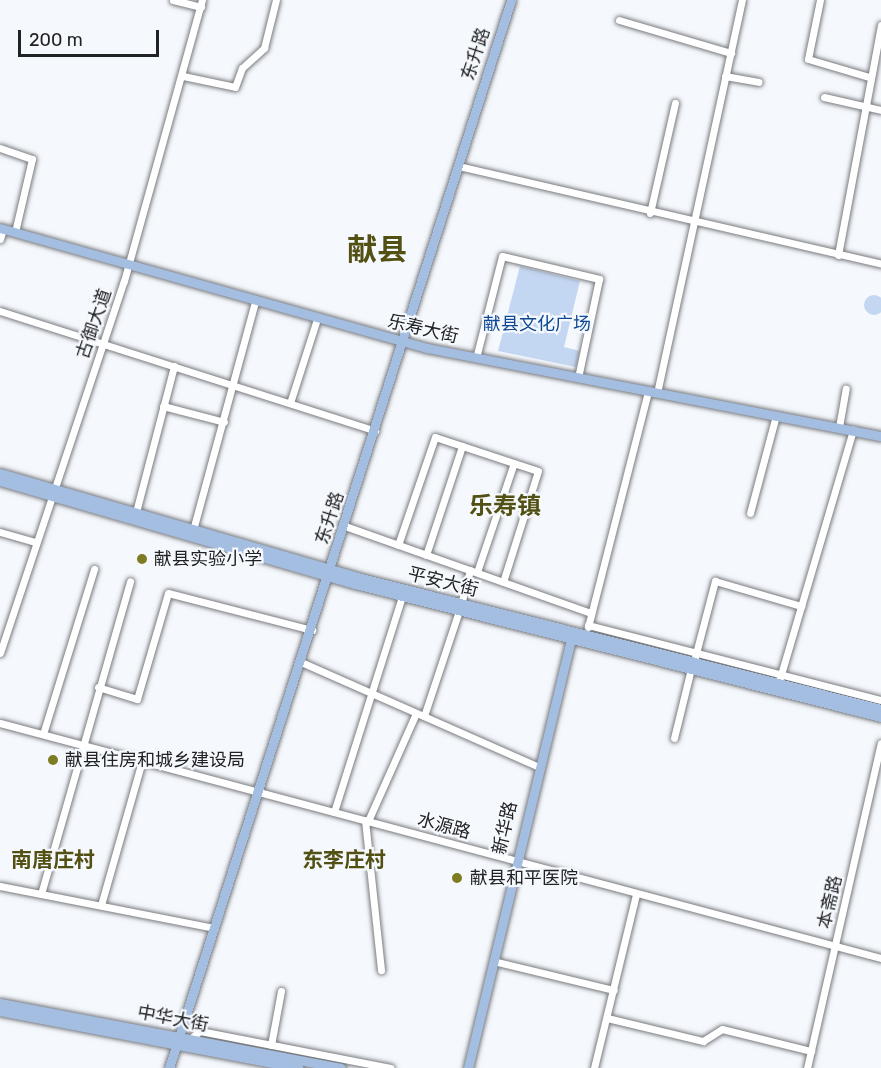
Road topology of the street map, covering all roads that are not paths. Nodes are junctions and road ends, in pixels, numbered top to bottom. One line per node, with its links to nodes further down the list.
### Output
1 (173, 0): 6 (street)
2 (276, 0): 10 (street)
3 (511, 0): 19 (main road, 东升路)
4 (742, 0): 9 (street)
5 (820, 0): 12 (street)
6 (201, 4): 10 (street, 古御大道)
7 (619, 20): 9 (street)
8 (881, 25): 12 (street)
9 (731, 53): 11 (street)
10 (183, 76): 27 (street, 古御大道)
11 (725, 76): 13 (street); 21 (street)
12 (868, 77): 16 (street)
13 (758, 82)
14 (824, 97): 16 (street)
15 (675, 102): 20 (street)
16 (862, 106): 17 (street); 25 (street)
17 (881, 110)
18 (0, 148): 23 (street)
19 (458, 166): 20 (street); 31 (main road, 东升路)
20 (650, 213): 21 (street)
21 (693, 224): 25 (street); 38 (street)
22 (1, 228): 23 (main road, 乐寿大街); 24 (street)
23 (15, 232): 27 (main road, 乐寿大街)
24 (0, 239)
25 (838, 255): 26 (street)
26 (881, 264)
27 (128, 266): 28 (main road, 乐寿大街); 32 (street, 古御大道)
28 (255, 302): 30 (main road, 乐寿大街); 36 (street)
29 (0, 311): 32 (street)
30 (317, 319): 31 (main road, 乐寿大街); 39 (street)
31 (404, 342): 33 (main road, 乐寿大街); 45 (main road, 东升路)
32 (102, 345): 34 (street); 51 (street, 古御大道)
33 (476, 358): 35 (main road, 乐寿大街); 35 (street)
34 (174, 366): 36 (street); 40 (street)
35 (578, 378): 38 (main road, 乐寿大街)
36 (234, 385): 39 (street); 42 (street)
37 (846, 388): 43 (street)
38 (652, 392): 41 (main road, 乐寿大街); 68 (street)
39 (290, 403): 45 (street)
40 (163, 406): 42 (street); 52 (street)
41 (776, 415): 43 (main road, 乐寿大街); 53 (street)
42 (224, 422): 55 (street)
43 (839, 427): 44 (main road, 乐寿大街)
44 (853, 430): 46 (main road, 乐寿大街); 66 (street)
45 (375, 431): 54 (main road, 东升路)
46 (881, 436)
47 (462, 446): 48 (street); 58 (street); 59 (street)
48 (514, 463): 61 (street); 64 (street)
49 (0, 473): 51 (main road, 平安大街)
50 (0, 481): 51 (main road, 平安大街)
51 (53, 492): 52 (main road, 平安大街); 57 (street, 古御大道); 62 (main road, 平安大街)
52 (135, 512): 55 (main road, 平安大街)
53 (750, 513)
54 (345, 526): 58 (street); 62 (main road, 东升路)
55 (193, 530): 62 (main road, 平安大街)
56 (0, 532): 57 (street)
57 (36, 542): 72 (street, 古御大道)
58 (398, 545): 59 (street)
59 (426, 555): 61 (street)
60 (94, 569): 84 (street)
61 (474, 571): 64 (street); 67 (street)
62 (330, 573): 65 (main road, 平安大街); 67 (main road, 平安大街); 70 (main road, 东升路)
63 (130, 581): 76 (street)
64 (503, 582): 68 (street)
65 (402, 596): 67 (main road, 平安大街); 77 (street)
66 (801, 606): 74 (street); 75 (street)
67 (460, 607): 71 (main road, 平安大街); 81 (street)
68 (591, 613): 69 (street)
69 (588, 625): 71 (street); 74 (street)
70 (312, 630): 73 (main road, 东升路); 76 (street)
71 (577, 636): 74 (main road, 平安大街); 89 (main road, 新华路); 93 (main road, 新华路)
72 (0, 653)
73 (302, 662): 77 (street); 90 (main road, 东升路)
74 (693, 662): 75 (main road, 平安大街); 82 (main road, 平安大街); 85 (street)
75 (780, 680): 78 (street); 79 (main road, 平安大街)
76 (98, 687): 86 (street)
77 (374, 694): 80 (street); 91 (street)
78 (881, 700)
79 (881, 709)
80 (416, 713): 81 (street); 92 (street)
81 (424, 716): 89 (street)
82 (881, 717)
83 (0, 723): 84 (street, 水源路)
84 (43, 734): 86 (street, 水源路)
85 (674, 738)
86 (81, 744): 88 (street, 水源路); 95 (street)
87 (881, 744): 99 (street, 本斋路)
88 (142, 761): 90 (street, 水源路); 97 (street)
89 (537, 766): 93 (main road, 新华路)
90 (259, 792): 91 (street, 水源路); 98 (main road, 东升路)
91 (334, 812): 92 (street, 水源路)
92 (367, 821): 93 (street, 水源路); 102 (street)
93 (517, 861): 96 (street, 水源路); 101 (main road, 新华路); 116 (main road, 新华路)
94 (0, 885): 95 (street)
95 (41, 894): 97 (street)
96 (636, 894): 99 (street, 水源路); 103 (street)
97 (101, 905): 98 (street)
98 (215, 928): 108 (main road, 东升路)
99 (835, 947): 100 (street, 水源路); 110 (street, 本斋路)
100 (881, 958)
101 (497, 962): 103 (street); 117 (main road, 新华路)
102 (381, 969)
103 (614, 990): 107 (street)
104 (281, 991): 109 (street)
105 (0, 1003): 108 (main road, 中华大街)
106 (0, 1011): 108 (main road, 中华大街)
107 (607, 1018): 110 (street); 118 (street)
108 (182, 1040): 109 (street); 111 (main road, 东升路); 112 (main road, 东升路); 113 (main road, 中华大街); 114 (main road, 中华大街)
109 (271, 1045): 115 (street)
110 (811, 1052): 119 (street, 本斋路)
111 (169, 1068)
112 (174, 1068)
113 (299, 1068)
114 (341, 1068)
115 (390, 1068)
116 (468, 1068)
117 (474, 1068)
118 (594, 1068)
119 (807, 1068)

